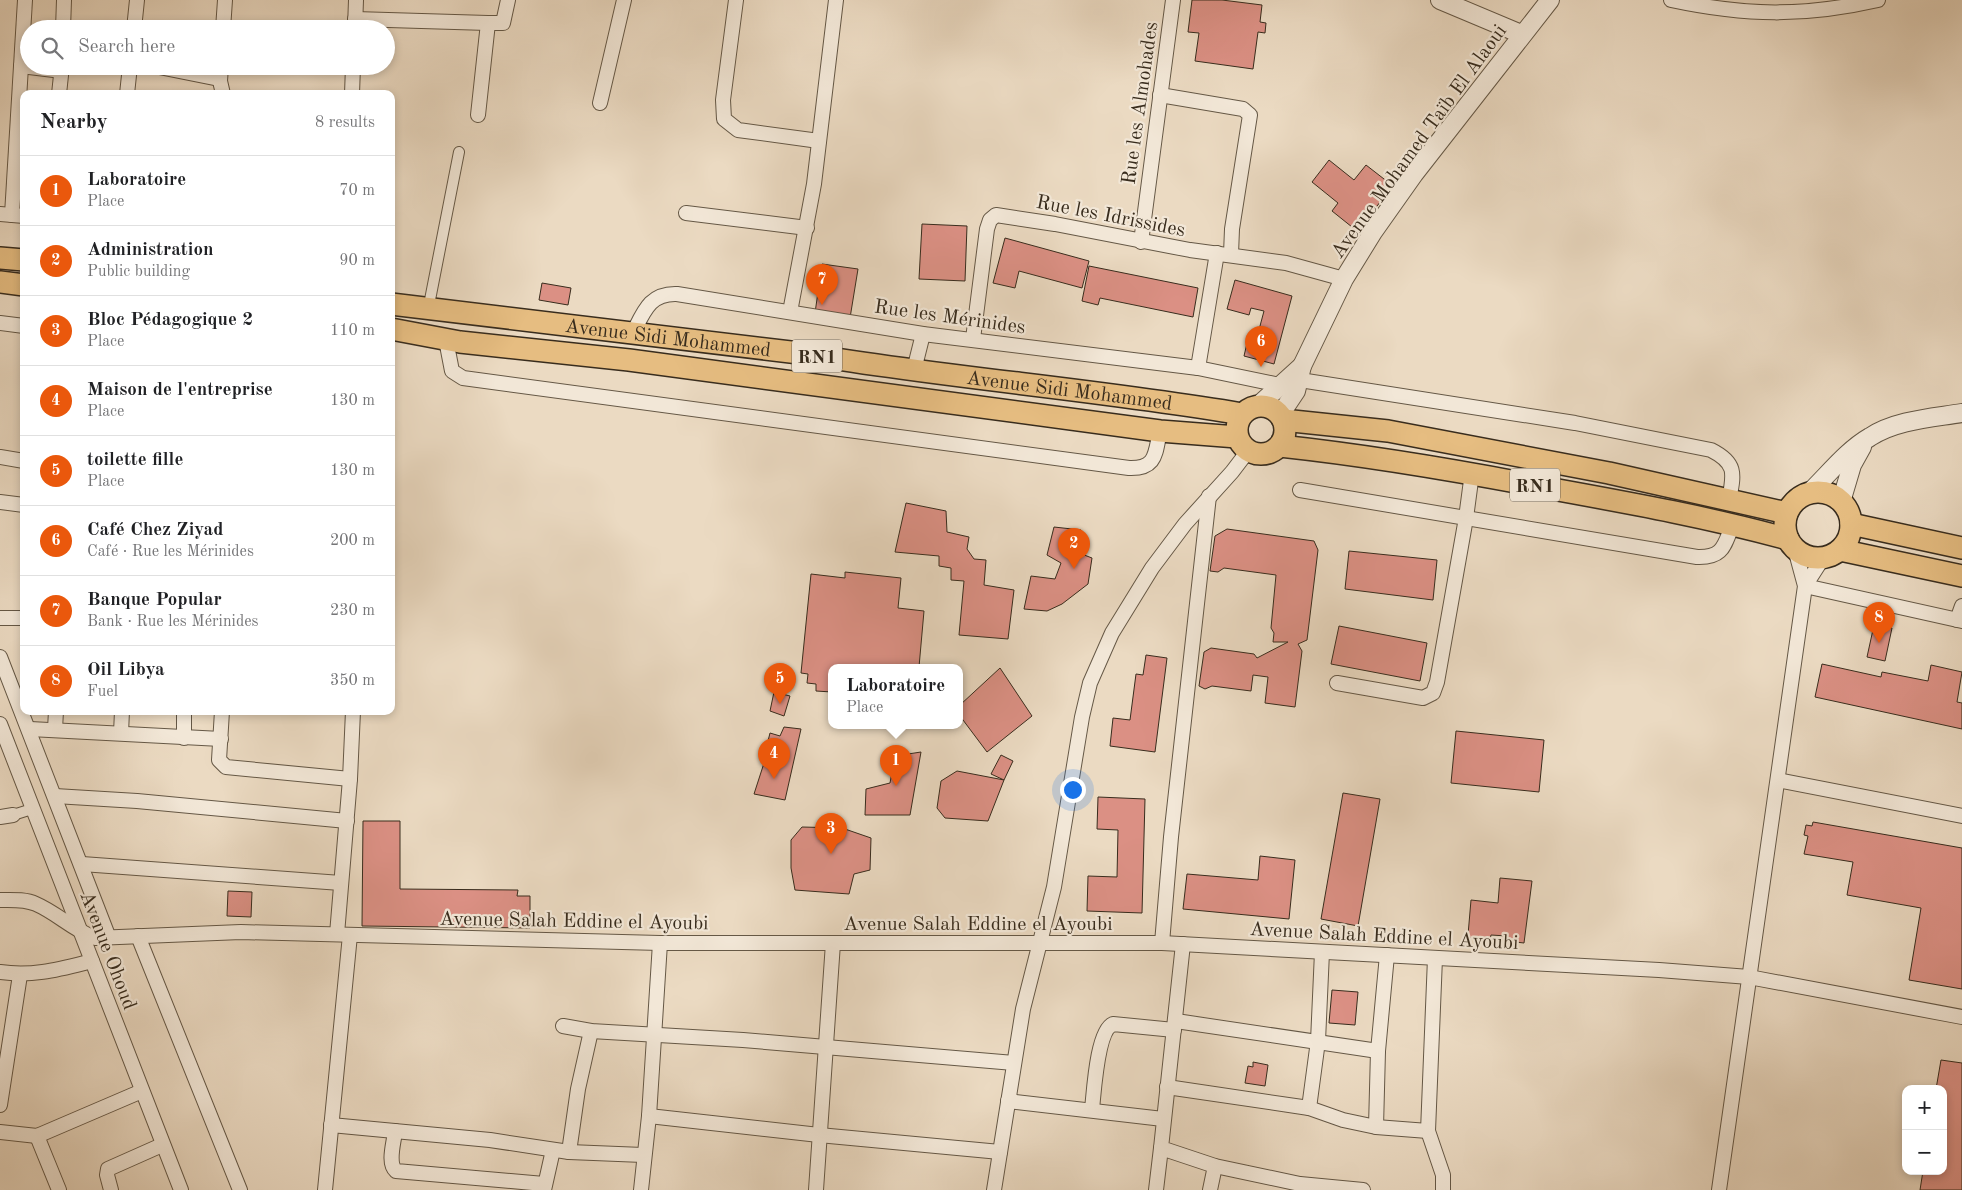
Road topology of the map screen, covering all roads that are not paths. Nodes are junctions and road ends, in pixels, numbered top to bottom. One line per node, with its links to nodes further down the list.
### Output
1 (25, 0): 15 (street)
2 (64, 0): 16 (street)
3 (137, 0): 17 (street)
4 (225, 0): 18 (street)
5 (356, 0): 19 (street)
6 (508, 0): 20 (street)
7 (624, 0): 33 (street)
8 (736, 0): 35 (street)
9 (836, 0): 35 (street)
10 (1173, 0): 32 (street, Rue les Almohades)
11 (1440, 0): 22 (street)
12 (1550, 0): 22 (street, Avenue Mohamed Taïb El Alaoui)
13 (1671, 0): 14 (street)
14 (1878, 0)
15 (24, 20)
16 (63, 20)
17 (135, 20)
18 (224, 20)
19 (355, 20)
20 (488, 23): 21 (street); 34 (street)
21 (395, 24)
22 (1521, 34): 44 (street, Avenue Mohamed Taïb El Alaoui)
23 (20, 75): 38 (street)
24 (61, 75): 29 (street)
25 (129, 75): 30 (street)
26 (178, 75): 28 (street)
27 (353, 75): 31 (street)
28 (221, 87)
29 (59, 90)
30 (127, 90)
31 (352, 90)
32 (1160, 95): 40 (street, Rue les Almohades); 41 (street)
33 (600, 102)
34 (478, 115)
35 (819, 141): 39 (street)
36 (459, 152): 48 (street)
37 (686, 213): 39 (street)
38 (12, 215)
39 (807, 228): 49 (street)
40 (1141, 242): 41 (street, Rue les Idrissides); 57 (street, Rue les Idrissides)
41 (1224, 254): 44 (street, Rue les Idrissides); 61 (street)
42 (0, 258): 43 (main road)
43 (20, 260)
44 (1344, 278): 63 (street, Avenue Mohamed Taïb El Alaoui)
45 (0, 282): 46 (main road)
46 (20, 285)
47 (395, 305): 48 (main road, Avenue Sidi Mohammed / RN1)
48 (428, 310): 50 (main road, Avenue Sidi Mohammed / RN1)
49 (790, 312): 55 (street, Rue les Mérinides); 56 (street, Rue les Mérinides)
50 (513, 320): 53 (main road, Avenue Sidi Mohammed / RN1); 59 (main road)
51 (0, 323): 52 (street)
52 (20, 326)
53 (581, 327): 55 (main road, Avenue Sidi Mohammed / RN1); 60 (main road)
54 (395, 329): 58 (main road, Avenue Sidi Mohammed / RN1)
55 (633, 333): 62 (main road, Avenue Sidi Mohammed / RN1)
56 (923, 334): 57 (street, Rue les Mérinides); 62 (street)
57 (973, 339): 61 (street, Rue les Mérinides)
58 (446, 340): 59 (main road, Avenue Sidi Mohammed / RN1); 68 (street)
59 (511, 348): 60 (main road, Avenue Sidi Mohammed / RN1)
60 (580, 355): 68 (main road, Avenue Sidi Mohammed / RN1)
61 (1198, 368): 64 (street, Rue les Mérinides)
62 (914, 370): 65 (main road, Avenue Sidi Mohammed / RN1)
63 (1301, 373): 64 (street, Avenue Mohamed Taïb El Alaoui); 67 (street, Avenue Mohamed Taïb El Alaoui); 78 (street)
64 (1280, 385): 65 (street, Avenue Mohamed Taïb El Alaoui)
65 (1251, 410): 67 (main road, RN1); 70 (main road)
66 (1962, 413): 69 (street)
67 (1282, 417): 71 (main road); 78 (main road, RN1)
68 (1160, 431): 70 (main road, Avenue Sidi Mohammed / RN1)
69 (1870, 436): 76 (street); 80 (street)
70 (1242, 444): 71 (main road, RN1); 77 (street)
71 (1280, 446): 74 (main road, RN1)
72 (0, 457): 73 (street)
73 (20, 460)
74 (1472, 474): 83 (street); 84 (main road, RN1)
75 (1300, 490): 83 (street)
76 (1808, 494): 80 (main road); 82 (main road)
77 (1209, 496): 127 (street); 128 (street)
78 (1729, 500): 82 (main road, RN1)
79 (0, 502): 81 (street)
80 (1842, 502): 85 (main road)
81 (20, 504)
82 (1787, 513): 86 (main road)
83 (1466, 518): 84 (street); 96 (street)
84 (1733, 524): 86 (main road, RN1)
85 (1851, 524): 87 (main road); 88 (main road)
86 (1792, 544): 88 (main road, RN1); 90 (street)
87 (1962, 548)
88 (1832, 554): 89 (main road, RN1); 90 (street)
89 (1962, 576)
90 (1805, 586): 94 (street); 112 (street)
91 (1962, 606): 94 (street)
92 (0, 618): 93 (street)
93 (20, 618)
94 (1959, 620)
95 (0, 657): 97 (street)
96 (1337, 683)
97 (20, 705)
98 (24, 715): 105 (street)
99 (56, 715): 106 (street)
100 (122, 715): 107 (street)
101 (184, 715): 108 (street)
102 (222, 715): 109 (street)
103 (353, 715): 111 (street)
104 (0, 724): 110 (street, Avenue Ohoud)
105 (30, 729): 106 (street); 113 (street)
106 (55, 729): 107 (street)
107 (121, 734): 108 (street)
108 (184, 738): 109 (street)
109 (221, 739): 111 (street)
110 (5, 756): 114 (street, Avenue Ohoud)
111 (350, 779): 117 (street)
112 (1778, 780): 116 (street); 136 (street)
113 (55, 796): 117 (street); 118 (street)
114 (32, 809): 115 (street); 121 (street, Avenue Ohoud)
115 (7, 816)
116 (1962, 816)
117 (347, 821): 119 (street)
118 (82, 864): 119 (street); 124 (street)
119 (342, 884): 122 (street)
120 (0, 900): 121 (street, Avenue Salah Eddine el Ayoubi)
121 (81, 932): 124 (street, Avenue Salah Eddine el Ayoubi); 133 (street, Avenue Ohoud)
122 (343, 934): 123 (street, Avenue Salah Eddine el Ayoubi); 126 (street, Avenue Salah Eddine el Ayoubi); 154 (street)
123 (138, 936): 124 (street, Avenue Salah Eddine el Ayoubi); 173 (street)
124 (109, 938)
125 (834, 942): 126 (street, Avenue Salah Eddine el Ayoubi); 127 (street, Avenue Salah Eddine el Ayoubi); 143 (street)
126 (660, 943): 141 (street)
127 (1040, 943): 128 (street, Avenue Salah Eddine el Ayoubi); 145 (street)
128 (1162, 943): 129 (street, Avenue Salah Eddine el Ayoubi)
129 (1183, 944): 130 (street, Avenue Salah Eddine el Ayoubi); 138 (street)
130 (1322, 952): 131 (street, Avenue Salah Eddine el Ayoubi); 142 (street)
131 (1387, 955): 132 (street, Avenue Salah Eddine el Ayoubi); 144 (street)
132 (1436, 958): 136 (street, Avenue Salah Eddine el Ayoubi); 157 (street)
133 (92, 961): 135 (street); 147 (street, Avenue Ohoud)
134 (0, 972): 135 (street)
135 (20, 975): 149 (street)
136 (1749, 977): 137 (street, Avenue Salah Eddine el Ayoubi); 182 (street)
137 (1962, 1017)
138 (1175, 1025): 142 (street); 146 (street); 151 (street)
139 (563, 1026): 140 (street)
140 (591, 1030): 141 (street); 164 (street)
141 (654, 1035): 143 (street); 152 (street)
142 (1318, 1041): 144 (street); 150 (street)
143 (826, 1049): 145 (street); 159 (street)
144 (1378, 1051): 155 (street)
145 (1014, 1063): 148 (street)
146 (1167, 1087): 150 (street); 153 (street)
147 (142, 1091): 160 (street); 161 (street, Avenue Ohoud)
148 (1008, 1101): 151 (street); 165 (street)
149 (0, 1104)
150 (1309, 1108): 155 (street)
151 (1092, 1109): 153 (street)
152 (648, 1116): 159 (street); 166 (street)
153 (1163, 1119): 162 (street)
154 (331, 1125): 156 (street); 174 (street)
155 (1376, 1127): 157 (street)
156 (395, 1131): 163 (street); 168 (street)
157 (1428, 1131): 181 (street)
158 (0, 1132): 160 (street)
159 (819, 1135): 165 (street); 176 (street)
160 (37, 1136): 171 (street)
161 (162, 1145): 170 (street); 172 (street, Avenue Ohoud)
162 (1161, 1148): 167 (street); 178 (street)
163 (553, 1150): 164 (street); 168 (street)
164 (569, 1152): 166 (street)
165 (1000, 1152): 177 (street)
166 (643, 1155): 175 (street)
167 (1215, 1166): 169 (street); 179 (street)
168 (544, 1187)
169 (1299, 1187): 180 (street)
170 (111, 1189)
171 (59, 1190)
172 (181, 1190)
173 (240, 1190)
174 (325, 1190)
175 (640, 1190)
176 (816, 1190)
177 (994, 1190)
178 (1156, 1190)
179 (1210, 1190)
180 (1363, 1190)
181 (1443, 1190)
182 (1719, 1190)

